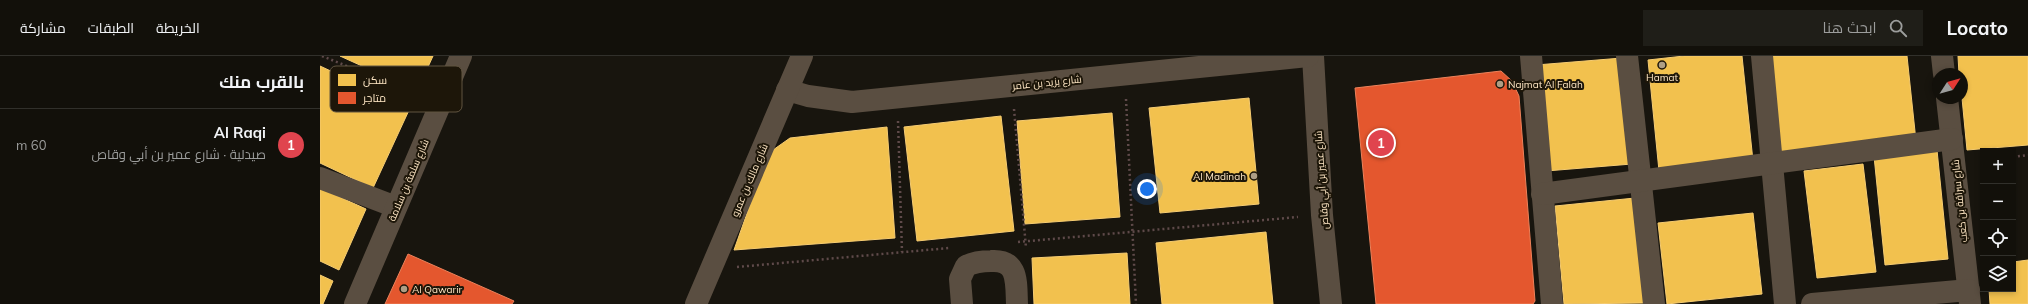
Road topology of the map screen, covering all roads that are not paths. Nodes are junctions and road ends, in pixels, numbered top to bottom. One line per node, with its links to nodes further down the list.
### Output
1 (461, 56): 9 (street, شارع سلمة بن سلامة)
2 (802, 56): 11 (street, شارع مالك بن عمرو)
3 (1308, 56): 11 (street, شارع يزيد بن عامر)
4 (1313, 56): 25 (street, شارع عمير بن أبي وقاص)
5 (1531, 56): 18 (street)
6 (1627, 56): 17 (street)
7 (1762, 56): 15 (street)
8 (1942, 56): 10 (street)
9 (457, 66)
10 (1943, 68)
11 (787, 90): 22 (street, شارع مالك بن عمرو)
12 (1948, 104): 14 (street, شارع سراقة بن كعب)
13 (438, 112): 19 (street, شارع سلمة بن سلامة)
14 (1952, 139): 15 (street); 20 (street, شارع سراقة بن كعب)
15 (1772, 163): 17 (street); 28 (street)
16 (320, 178): 19 (street)
17 (1641, 181): 18 (street); 27 (street)
18 (1542, 194): 26 (street)
19 (396, 207): 21 (street, شارع سلمة بن سلامة)
20 (1969, 297): 29 (street)
21 (355, 304)
22 (696, 304)
23 (962, 304): 24 (street)
24 (1017, 304)
25 (1331, 304)
26 (1552, 304)
27 (1654, 304)
28 (1785, 304)
29 (1812, 304)

